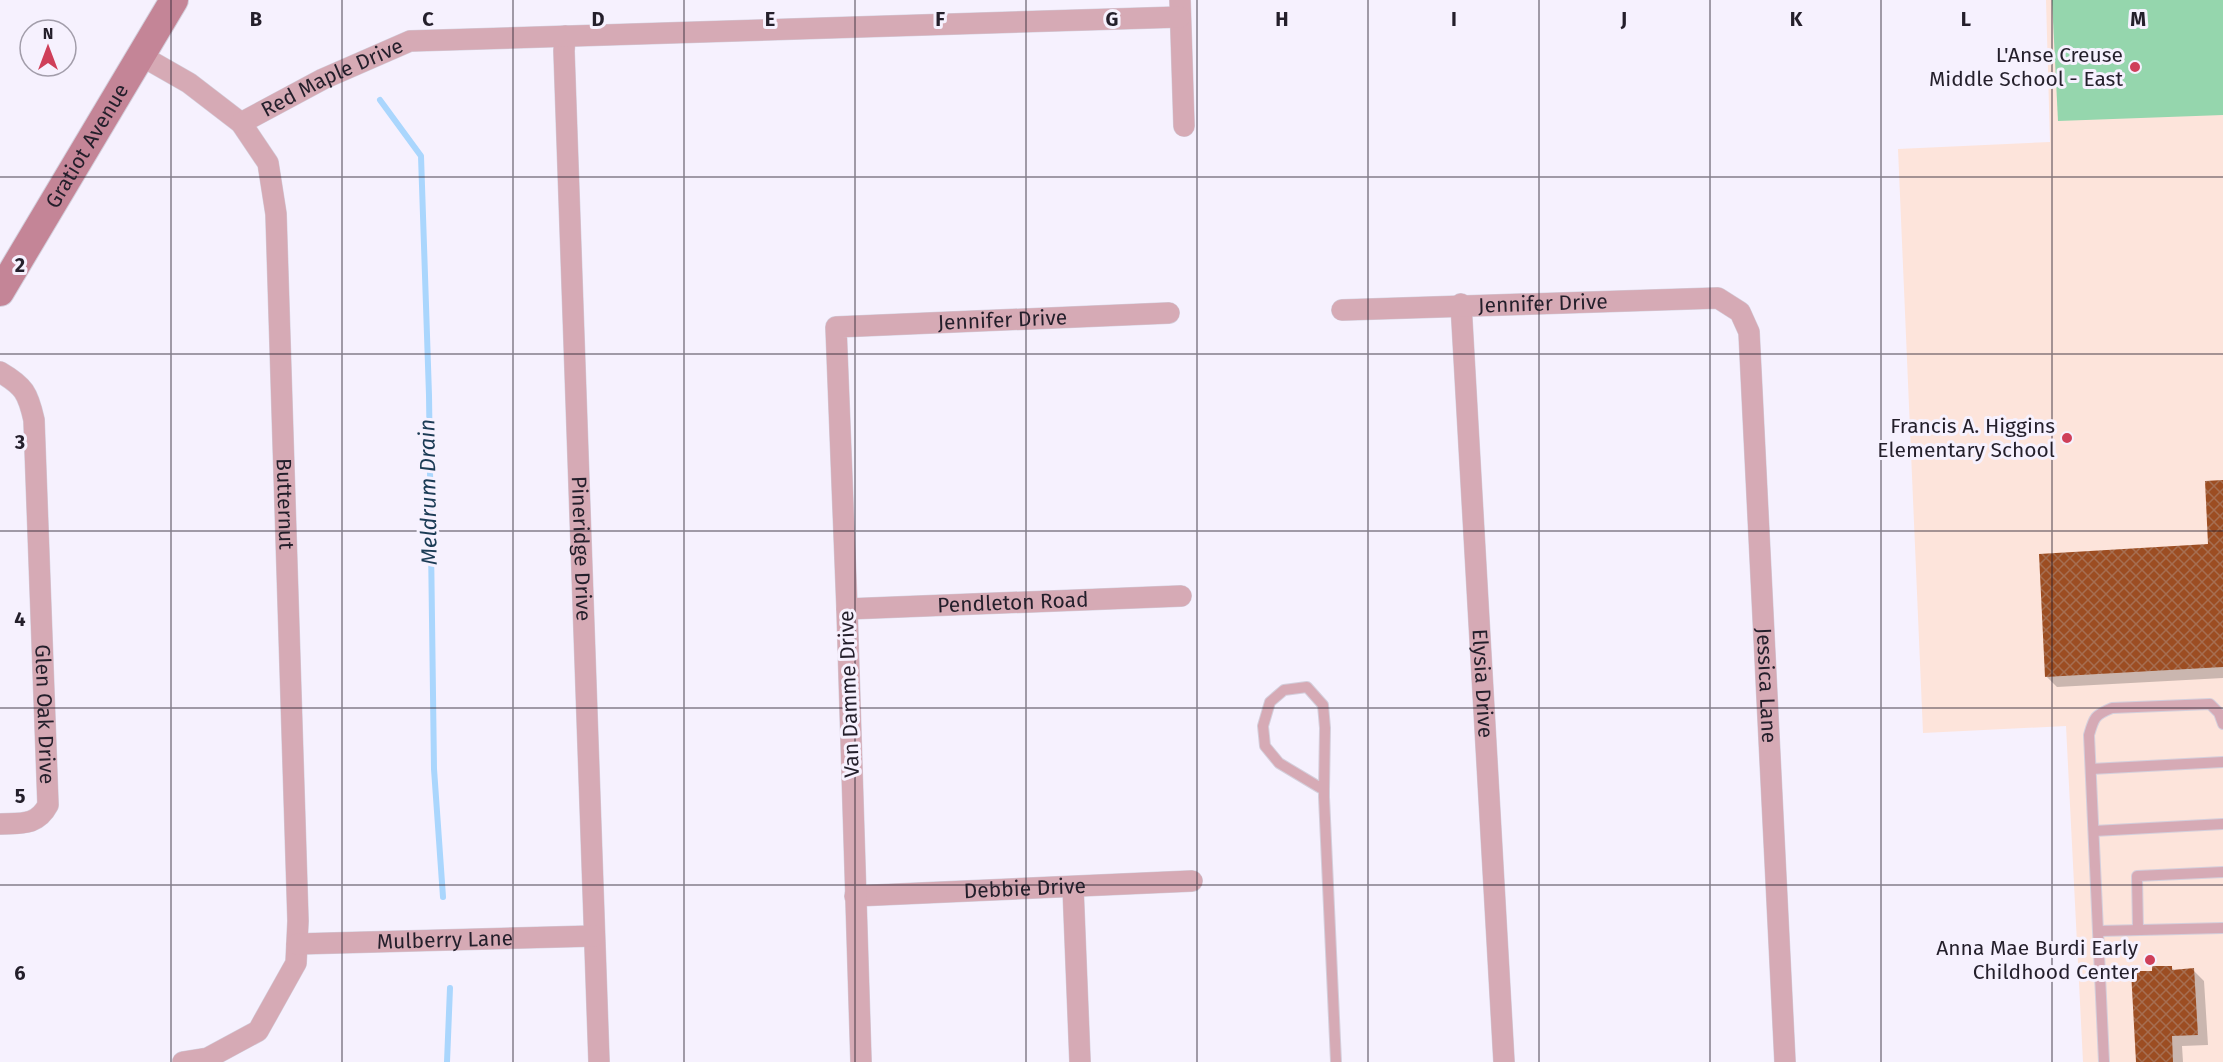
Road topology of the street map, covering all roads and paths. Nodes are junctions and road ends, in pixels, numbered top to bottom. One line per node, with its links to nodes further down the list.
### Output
1 (174, 0): 4 (main road, Gratiot Avenue)
2 (1180, 9): 3 (street, Red Maple Drive); 6 (street)
3 (565, 36): 5 (street, Red Maple Drive); 30 (street, Pineridge Drive)
4 (140, 56): 5 (street, Butternut); 7 (main road, Gratiot Avenue)
5 (241, 123): 31 (street, Butternut)
6 (1184, 126)
7 (0, 292)
8 (1461, 304): 9 (street, Jennifer Drive); 10 (street, Jennifer Drive); 37 (street, Elysia Drive)
9 (1342, 310)
10 (1740, 312): 38 (street, Jessica Lane)
11 (1169, 313): 12 (street, Jennifer Drive)
12 (836, 327): 15 (street, Van Damme Drive)
13 (0, 372): 20 (street, Glen Oak Drive)
14 (1181, 596): 15 (street, Pendleton Road)
15 (847, 609): 26 (street, Van Damme Drive)
16 (2223, 724): 18 (lane)
17 (2223, 762): 18 (lane)
18 (2091, 769): 22 (lane)
19 (1324, 790): 19 (lane); 36 (lane)
20 (0, 824)
21 (2223, 824): 22 (lane)
22 (2094, 831): 29 (lane)
23 (2223, 872): 28 (lane)
24 (1192, 881): 25 (street, Debbie Drive)
25 (1073, 887): 26 (street, Debbie Drive); 35 (street)
26 (855, 896): 34 (street, Van Damme Drive)
27 (2223, 928): 28 (lane)
28 (2138, 930): 29 (lane)
29 (2099, 931): 39 (lane)
30 (594, 936): 31 (street, Mulberry Lane); 33 (street, Pineridge Drive)
31 (297, 944): 32 (street, Butternut)
32 (183, 1062)
33 (599, 1062)
34 (861, 1062)
35 (1080, 1062)
36 (1336, 1062)
37 (1504, 1062)
38 (1785, 1062)
39 (2104, 1062)

